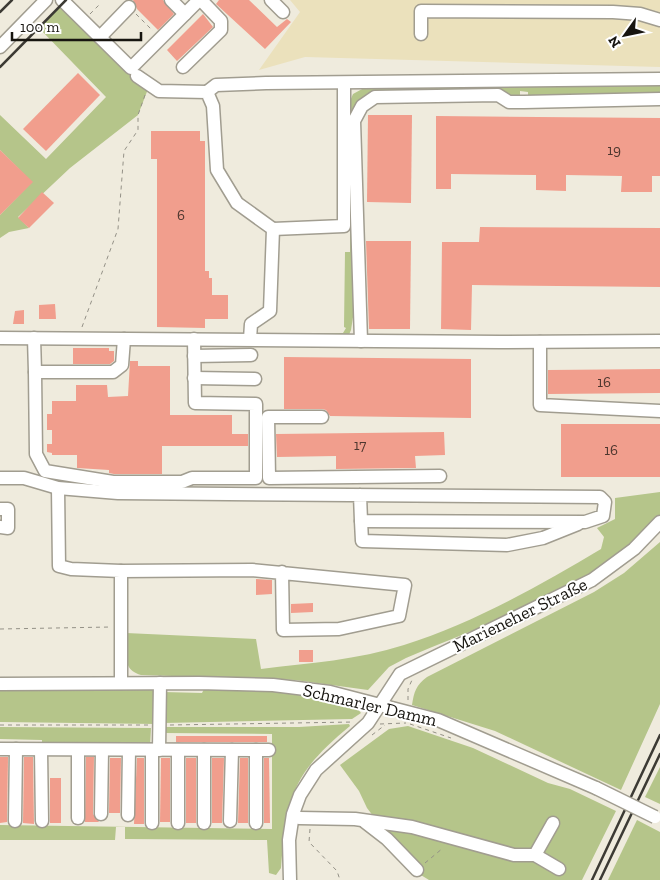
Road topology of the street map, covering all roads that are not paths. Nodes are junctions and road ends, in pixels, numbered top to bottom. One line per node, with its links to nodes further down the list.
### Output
1 (46, 0): 13 (street)
2 (62, 0): 12 (street)
3 (171, 0): 9 (street)
4 (200, 0): 9 (street); 14 (street)
5 (271, 0): 8 (street)
6 (421, 6): 10 (street); 11 (street)
7 (129, 7): 12 (street)
8 (283, 12)
9 (185, 14): 12 (street)
10 (660, 20)
11 (421, 34)
12 (100, 37)
13 (0, 47)
14 (183, 67)
15 (137, 76): 18 (street)
16 (660, 79): 17 (street)
17 (344, 83): 18 (street); 20 (street)
18 (207, 92): 20 (street)
19 (660, 99): 26 (street)
20 (273, 229): 25 (street)
21 (0, 338): 22 (street)
22 (34, 338): 23 (street); 31 (street)
23 (124, 339): 24 (street); 31 (street)
24 (194, 339): 25 (street); 29 (street)
25 (250, 339): 26 (street)
26 (361, 341): 28 (street)
27 (660, 341): 28 (street)
28 (540, 342): 34 (street)
29 (194, 356): 30 (street); 32 (street)
30 (250, 356)
31 (35, 372): 32 (street)
32 (194, 378): 33 (street)
33 (255, 378)
34 (660, 411)
35 (322, 417): 36 (street)
36 (440, 476)
37 (0, 478): 38 (street)
38 (58, 488): 39 (street); 45 (street)
39 (360, 495): 41 (street); 42 (street)
40 (0, 509): 44 (street)
41 (361, 522): 42 (street); 42 (street)
42 (585, 522)
43 (660, 522): 50 (street, Marieneher Straße)
44 (0, 527)
45 (121, 571): 46 (street); 47 (street)
46 (282, 572): 46 (street)
47 (121, 683): 48 (street, Schmarler Damm); 49 (street, Schmarler Damm)
48 (160, 683): 50 (street, Schmarler Damm); 57 (street)
49 (0, 684)
50 (381, 704): 67 (street, Schmarler Damm, bridge); 80 (street, Marieneher Straße)
51 (0, 750): 52 (street)
52 (16, 750): 53 (street); 69 (street)
53 (41, 750): 54 (street); 70 (street)
54 (78, 750): 55 (street); 65 (street)
55 (102, 750): 56 (street); 63 (street)
56 (129, 750): 57 (street); 64 (street)
57 (155, 750): 58 (street); 72 (street)
58 (178, 750): 59 (street); 73 (street)
59 (204, 750): 60 (street); 74 (street)
60 (232, 750): 61 (street); 71 (street)
61 (256, 750): 62 (street); 75 (street)
62 (269, 750)
63 (102, 814)
64 (128, 815)
65 (78, 818)
66 (299, 818): 68 (street)
67 (658, 818)
68 (356, 819): 77 (street); 79 (street)
69 (15, 821)
70 (42, 822)
71 (230, 822)
72 (152, 823)
73 (178, 823)
74 (204, 823)
75 (256, 823)
76 (553, 823): 77 (street)
77 (535, 855): 78 (street)
78 (559, 869)
79 (417, 870)
80 (290, 880)

